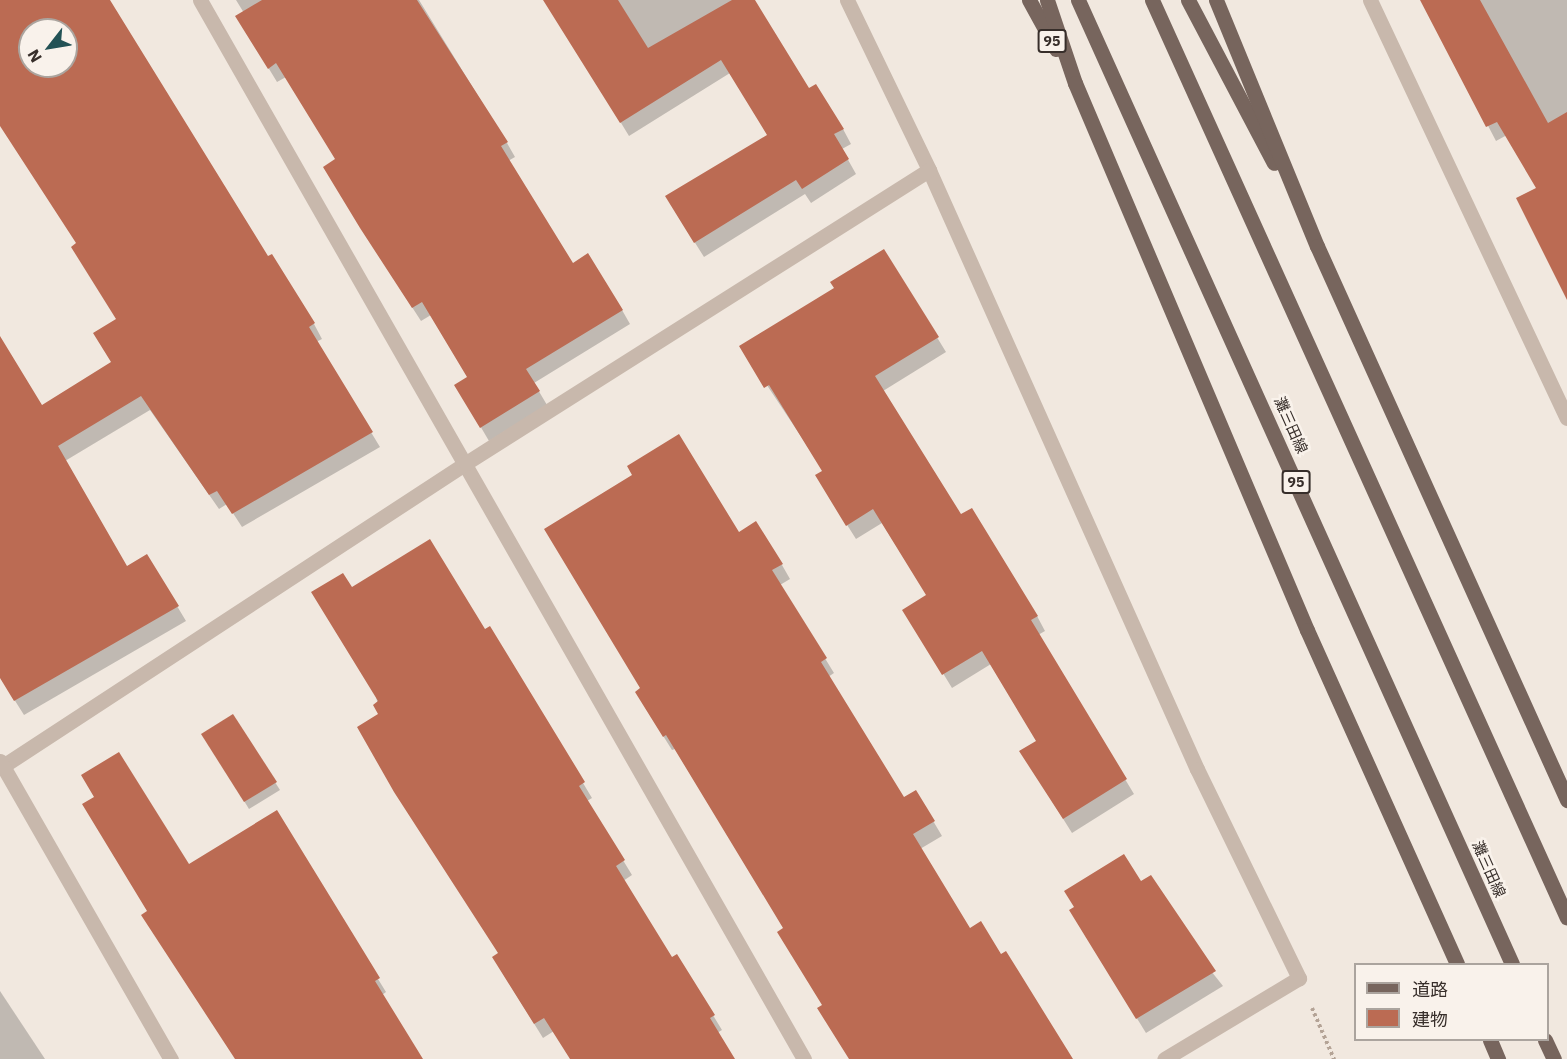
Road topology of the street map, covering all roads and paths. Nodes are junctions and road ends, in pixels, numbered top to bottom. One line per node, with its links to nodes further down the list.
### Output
1 (200, 0): 14 (street)
2 (847, 0): 11 (street)
3 (1029, 0): 10 (main road, 95)
4 (1047, 0): 10 (main road, 95)
5 (1078, 0): 19 (main road, 灘三田線 / 95)
6 (1152, 0): 17 (main road)
7 (1188, 0): 12 (main road)
8 (1216, 0): 12 (main road)
9 (1370, 0): 13 (street)
10 (1075, 83): 18 (main road, 95)
11 (929, 171): 14 (street); 20 (street)
12 (1317, 246): 16 (main road)
13 (1567, 418)
14 (466, 463): 15 (street); 24 (street)
15 (1, 765): 23 (street)
16 (1567, 800)
17 (1567, 918)
18 (1457, 963)
19 (1512, 963)
20 (1299, 978): 25 (street); 26 (path)
21 (1490, 1041): 27 (main road)
22 (1545, 1041): 28 (main road)
23 (171, 1059)
24 (804, 1059)
25 (1164, 1059)
26 (1334, 1059)
27 (1498, 1059)
28 (1554, 1059)

